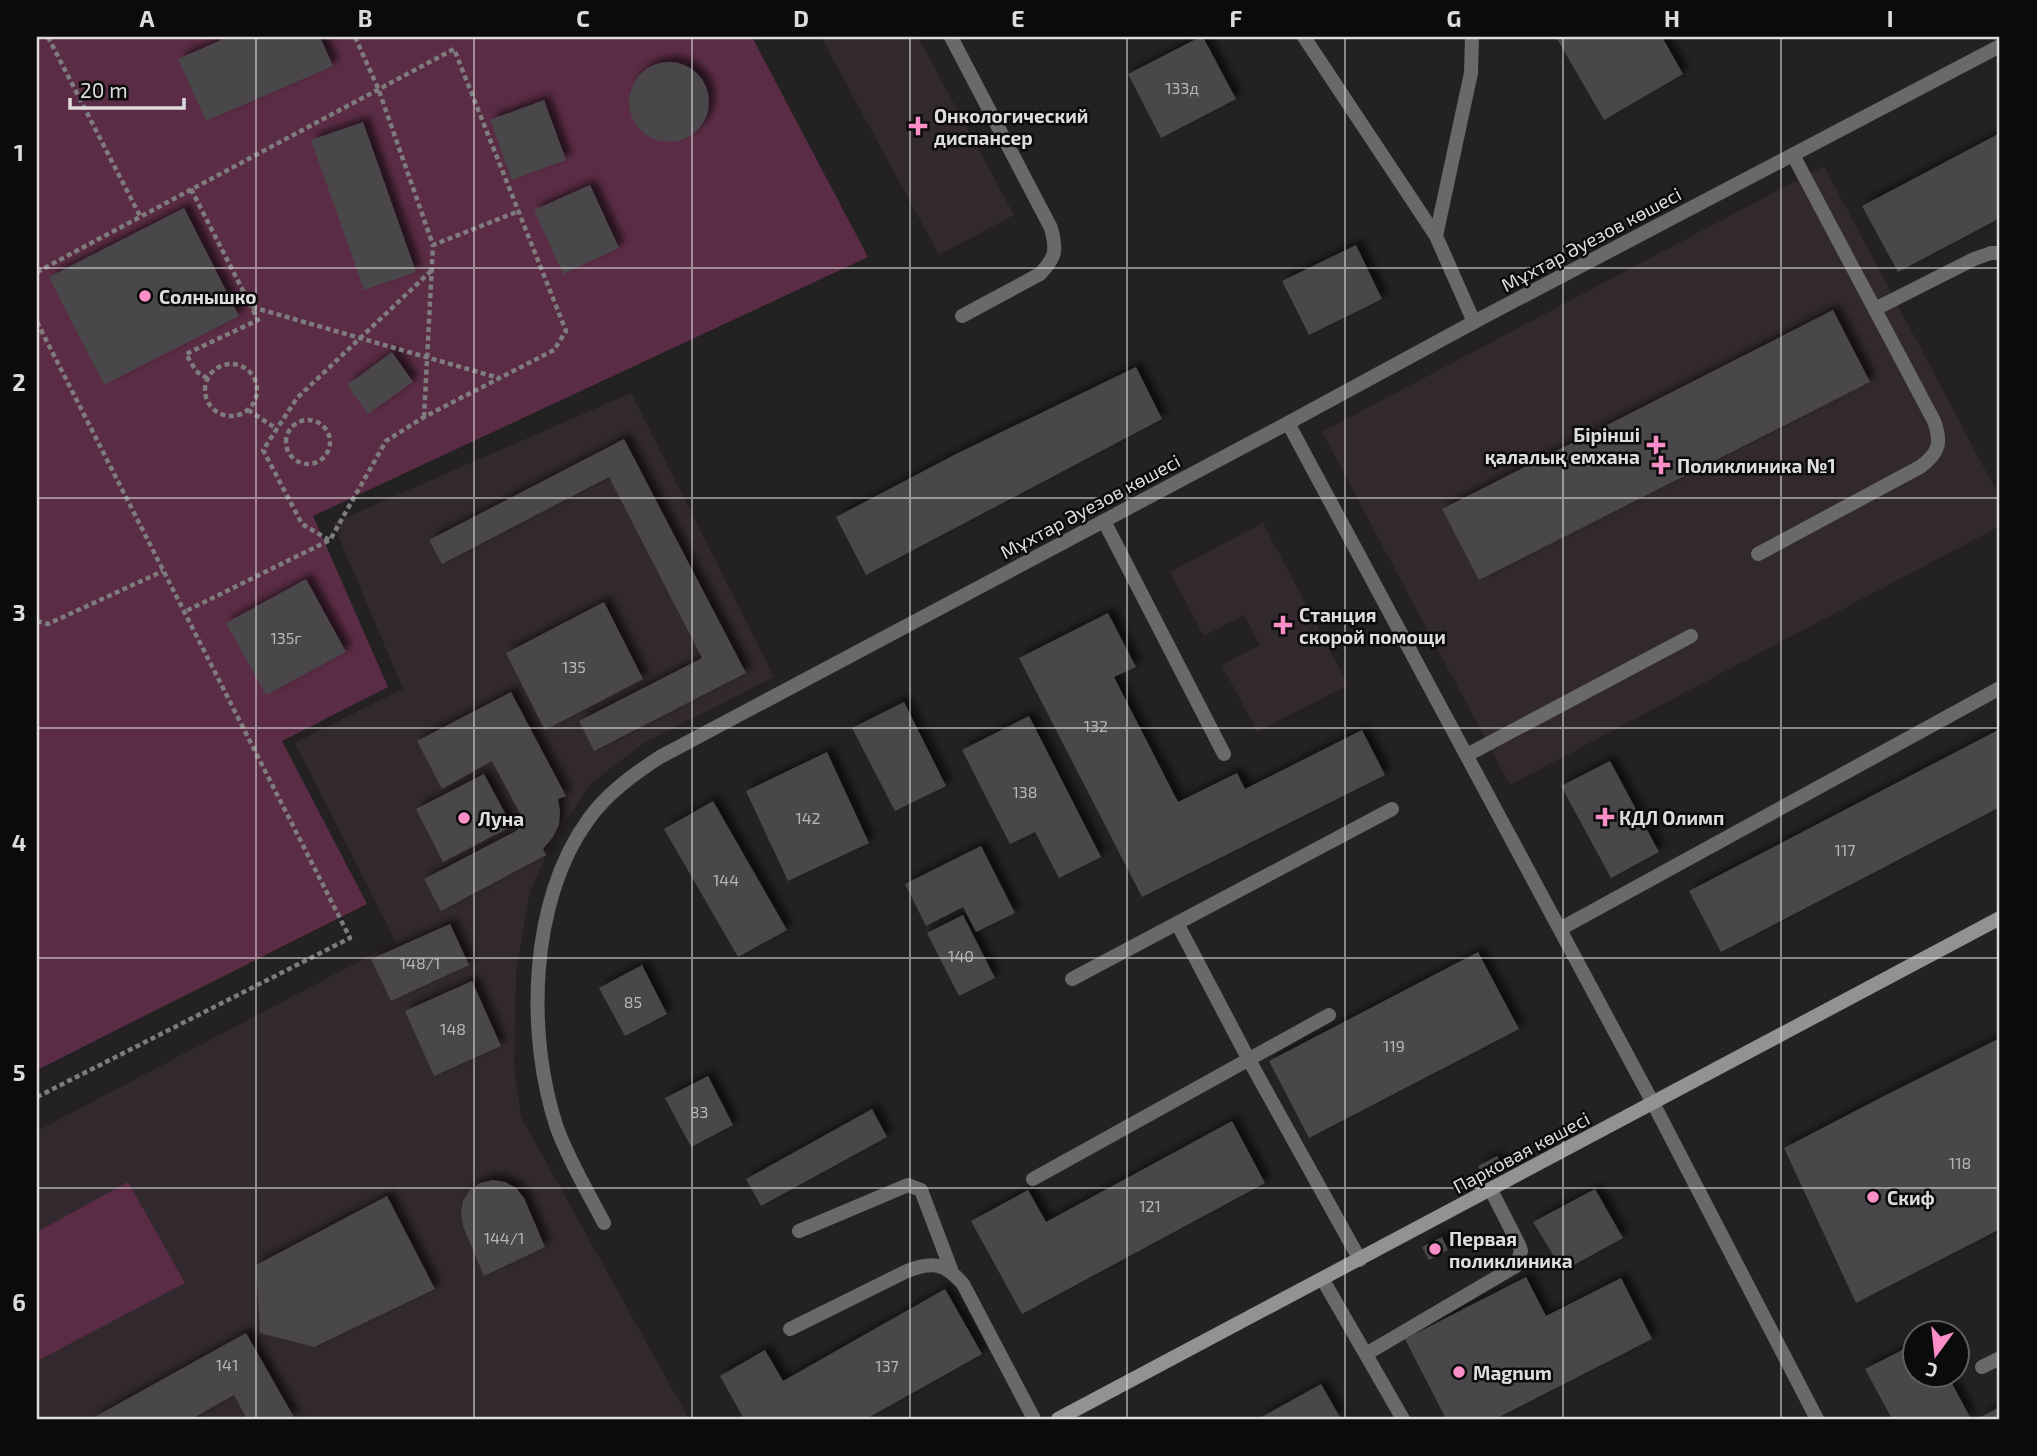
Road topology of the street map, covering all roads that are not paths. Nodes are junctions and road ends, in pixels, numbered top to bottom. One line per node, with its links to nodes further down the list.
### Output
1 (951, 37): 9 (street)
2 (1304, 37): 6 (street)
3 (1472, 37): 6 (street)
4 (2000, 46): 5 (street, Мұхтар Әуезов көшесі)
5 (1793, 155): 8 (street); 10 (street, Мұхтар Әуезов көшесі)
6 (1436, 236): 10 (street)
7 (2000, 253): 8 (street)
8 (1875, 309): 13 (street)
9 (961, 316)
10 (1474, 322): 11 (street, Мұхтар Әуезов көшесі)
11 (1289, 423): 12 (street, Мұхтар Әуезов көшесі); 17 (street)
12 (1104, 521): 16 (street); 28 (street, Мұхтар Әуезов көшесі)
13 (1758, 554)
14 (1691, 636): 17 (street)
15 (2000, 688): 21 (street)
16 (1224, 754)
17 (1467, 755): 21 (street)
18 (1392, 809): 20 (street)
19 (2000, 918): 25 (street, Парковая көшесі)
20 (1178, 925): 22 (street); 24 (street)
21 (1560, 929): 25 (street)
22 (1072, 979)
23 (1329, 1014): 24 (street)
24 (1249, 1060): 26 (street); 30 (street)
25 (1653, 1103): 27 (street, Парковая көшесі); 40 (street)
26 (1033, 1179)
27 (1491, 1190): 30 (street, Парковая көшесі); 34 (street)
28 (604, 1223)
29 (799, 1230): 31 (street)
30 (1360, 1260): 32 (street, Парковая көшесі)
31 (952, 1272): 33 (street); 37 (street)
32 (1323, 1280): 34 (street); 38 (street, Парковая көшесі)
33 (790, 1329)
34 (1366, 1354): 39 (street)
35 (2000, 1358): 36 (street)
36 (1982, 1367)
37 (1034, 1419)
38 (1058, 1419)
39 (1403, 1419)
40 (1817, 1419)

